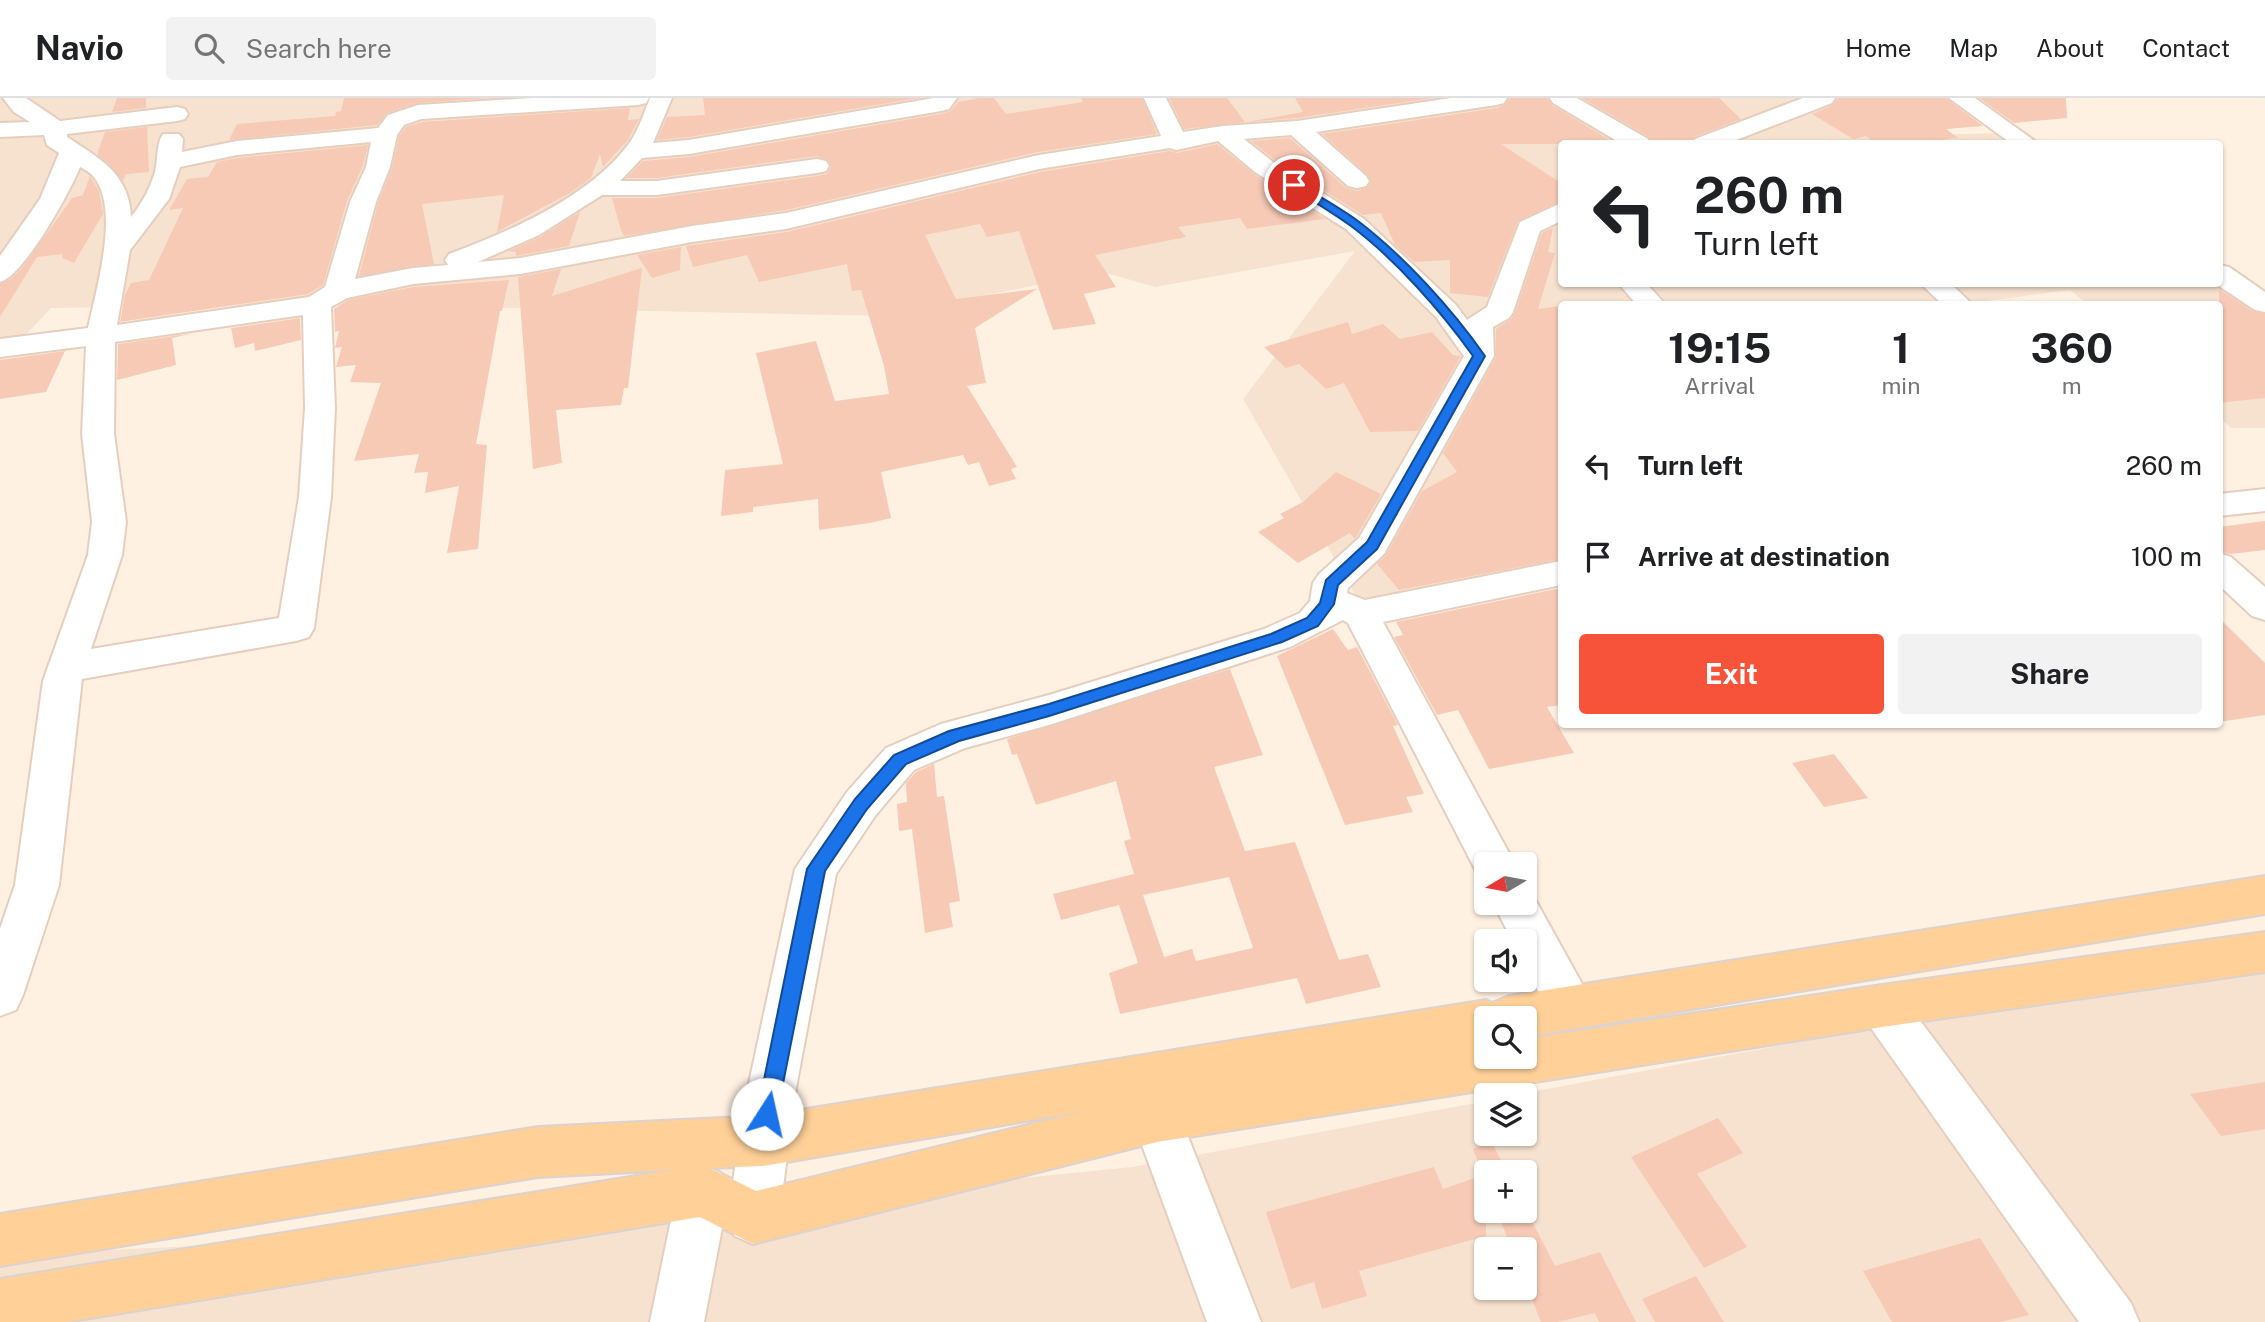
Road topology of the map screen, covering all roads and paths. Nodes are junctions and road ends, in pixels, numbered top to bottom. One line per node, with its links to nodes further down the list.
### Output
1 (13, 98): 18 (street)
2 (638, 98): 17 (street)
3 (661, 98): 23 (street)
4 (946, 98): 23 (street)
5 (1155, 98): 22 (street)
6 (1496, 98): 14 (street)
7 (1561, 98): 19 (street)
8 (1761, 98): 13 (street)
9 (1824, 98): 13 (street)
10 (1960, 98): 21 (street)
11 (91, 103): 18 (street)
12 (181, 106): 18 (street); 24 (street)
13 (1787, 112): 20 (street)
14 (1297, 128): 16 (street); 26 (street)
15 (0, 130): 18 (street)
16 (1223, 133): 22 (street); 43 (street)
17 (385, 134): 24 (street); 36 (street)
18 (63, 140): 29 (street); 30 (street)
19 (1633, 140)
20 (1720, 140)
21 (2022, 140)
22 (1176, 143): 31 (street)
23 (635, 150): 27 (street)
24 (170, 162): 29 (street)
25 (817, 166): 27 (street)
26 (1357, 181)
27 (597, 188): 31 (street)
28 (1558, 214): 43 (street)
29 (117, 249): 41 (street)
30 (0, 274)
31 (413, 276): 36 (street)
32 (2223, 276): 40 (street)
33 (1615, 287): 37 (street)
34 (1636, 287): 38 (street)
35 (1938, 287): 39 (street)
36 (328, 297): 41 (street); 51 (street)
37 (1626, 301)
38 (1648, 301)
39 (1955, 301)
40 (2265, 304)
41 (101, 336): 42 (street); 51 (street)
42 (0, 348)
43 (1479, 356): 49 (street)
44 (2265, 500): 45 (street)
45 (2223, 505)
46 (2223, 569): 48 (street)
47 (1558, 574): 50 (street)
48 (2265, 607)
49 (1321, 614): 50 (street); 62 (street)
50 (1361, 614): 52 (street)
51 (68, 667): 56 (street)
52 (1488, 852)
53 (2265, 895): 58 (main road)
54 (1521, 915): 58 (street)
55 (2265, 952): 57 (main road)
56 (0, 995)
57 (1882, 1006): 61 (main road); 70 (street)
58 (1571, 1008): 59 (main road)
59 (1537, 1013)
60 (1474, 1024): 62 (main road)
61 (1157, 1118): 64 (main road); 69 (street)
62 (763, 1141): 64 (street); 65 (main road)
63 (703, 1191): 64 (main road); 67 (main road); 68 (street)
64 (754, 1217)
65 (0, 1240)
66 (0, 1306): 67 (main road)
67 (73, 1308)
68 (677, 1322)
69 (1234, 1322)
70 (2112, 1322)

